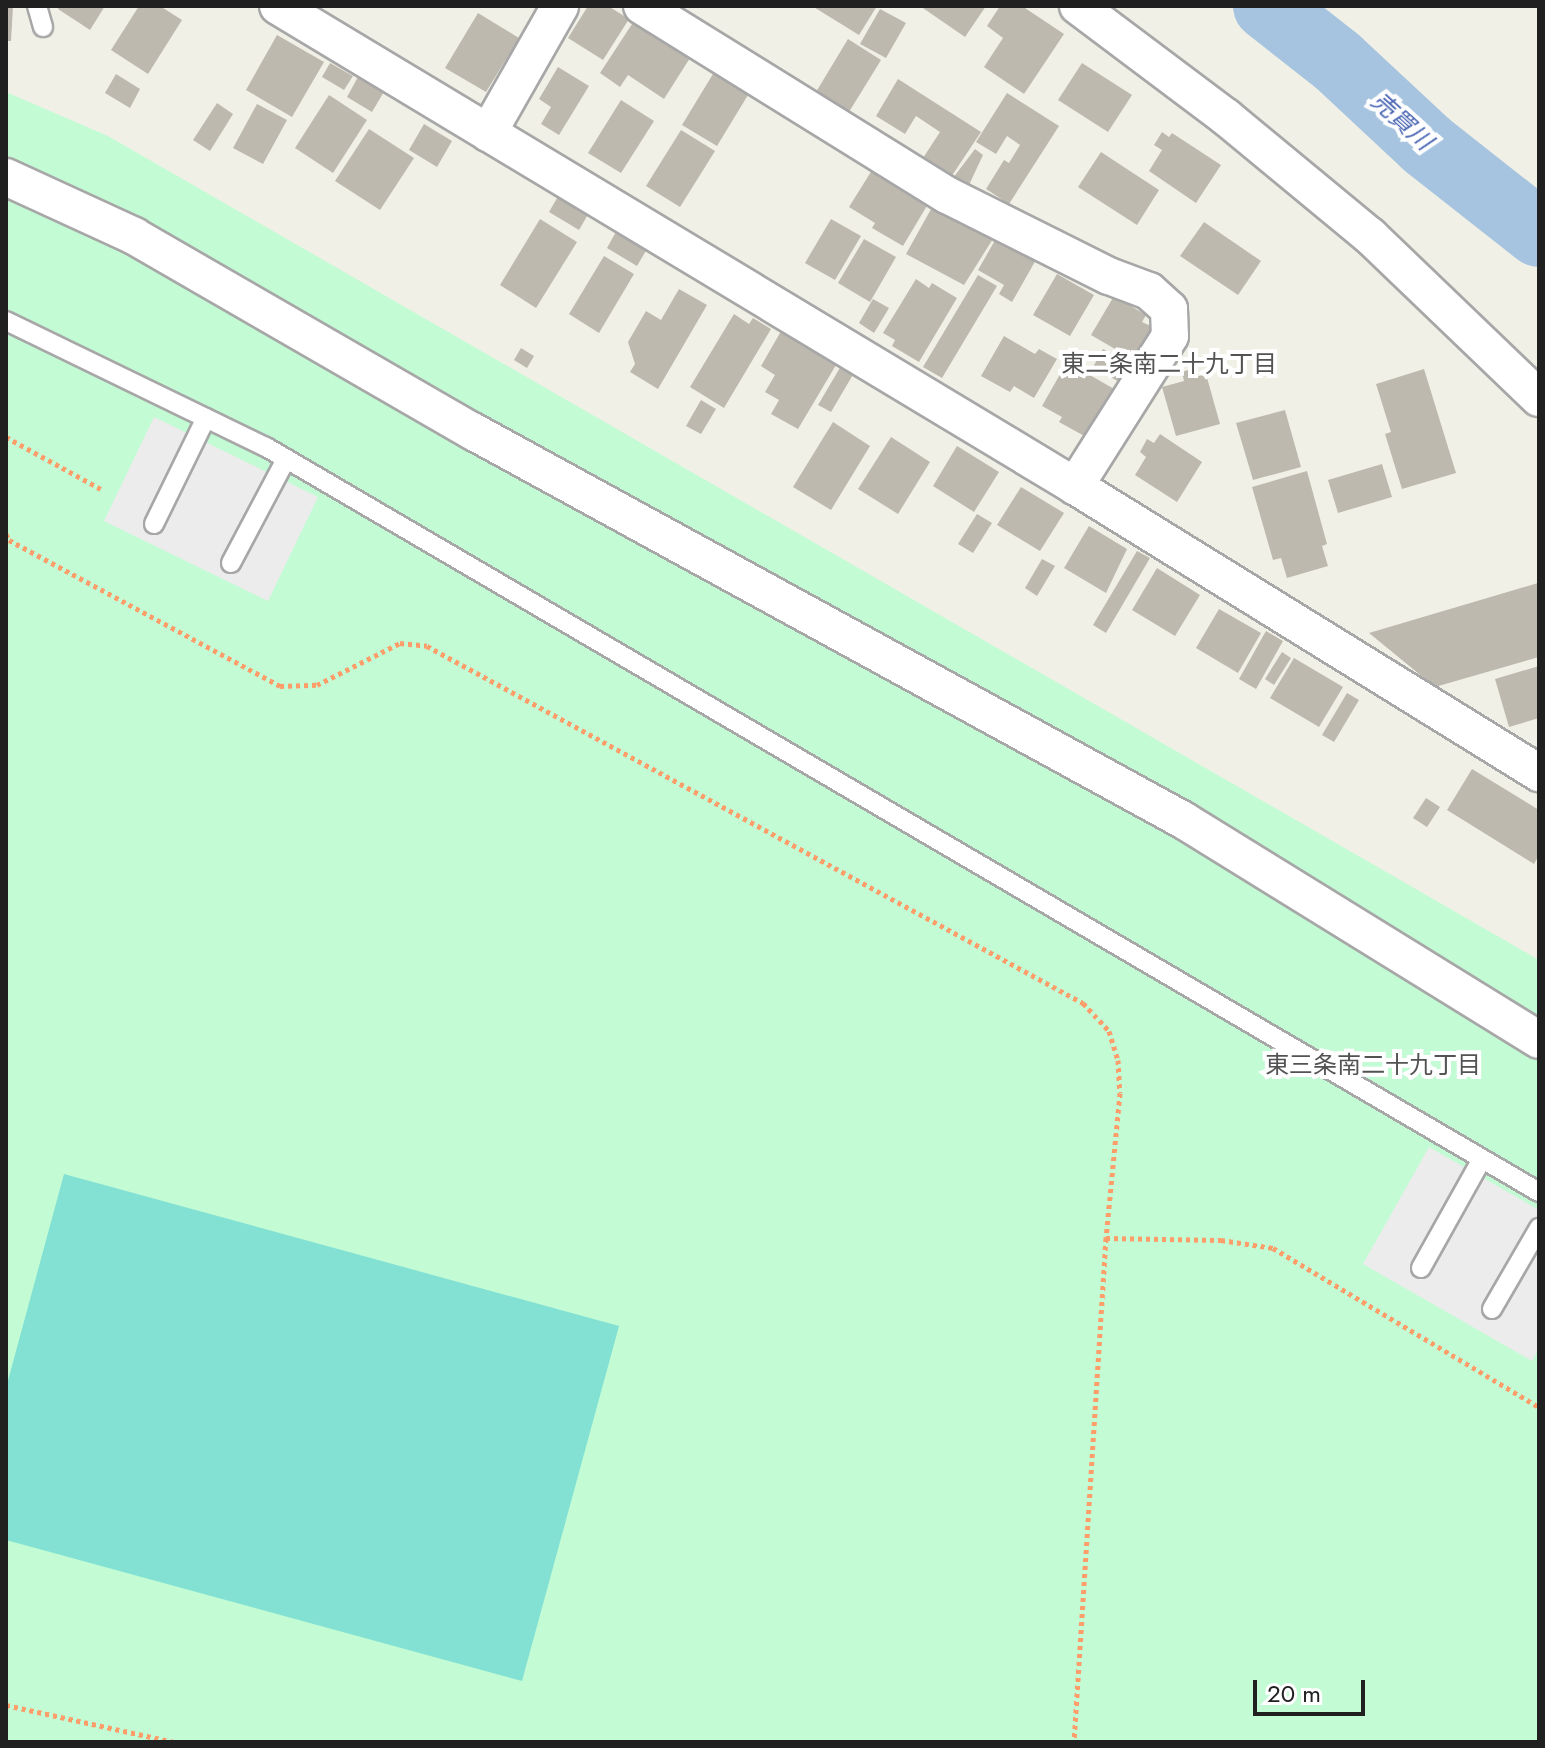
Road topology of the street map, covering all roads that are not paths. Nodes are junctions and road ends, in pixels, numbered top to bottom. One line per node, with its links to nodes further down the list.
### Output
1 (37, 6): 6 (lane)
2 (278, 6): 7 (street)
3 (560, 6): 7 (street)
4 (642, 6): 13 (street)
5 (1078, 6): 10 (street)
6 (43, 27)
7 (488, 133): 13 (street)
8 (6, 177): 17 (street)
9 (6, 321): 11 (lane)
10 (1539, 398)
11 (206, 418): 12 (lane); 14 (lane)
12 (286, 459): 15 (lane); 18 (lane)
13 (1075, 486): 16 (street)
14 (154, 524)
15 (231, 563)
16 (1539, 773)
17 (1539, 1040)
18 (1482, 1159): 19 (lane); 21 (lane)
19 (1539, 1192)
20 (1539, 1228): 22 (lane)
21 (1421, 1268)
22 (1492, 1309)

